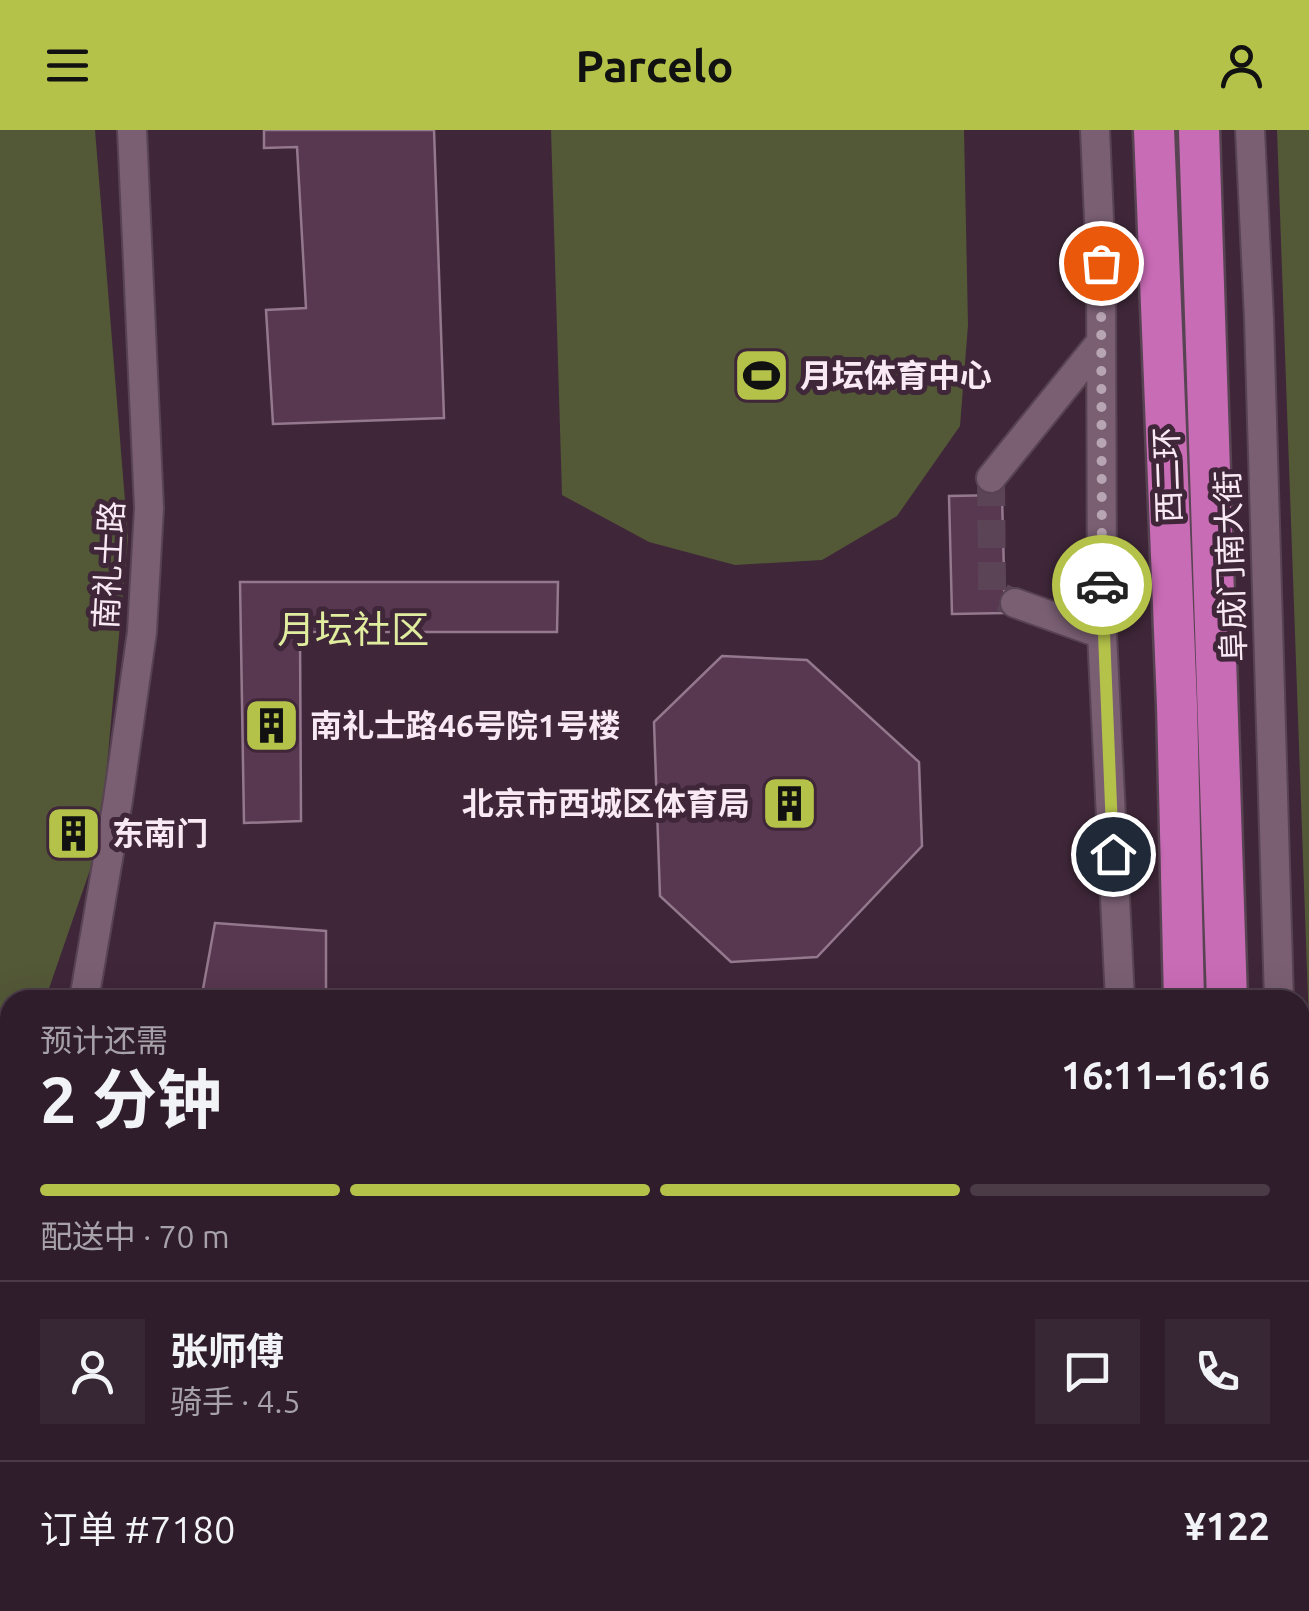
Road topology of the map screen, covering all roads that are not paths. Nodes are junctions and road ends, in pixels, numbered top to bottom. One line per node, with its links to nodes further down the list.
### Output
1 (132, 130): 10 (street, 南礼士路)
2 (1095, 130): 6 (street)
3 (1154, 130): 12 (highway, 西二环)
4 (1199, 130): 13 (highway, 西二环)
5 (1250, 130): 14 (street, 阜成门南大街)
6 (1100, 343): 7 (street); 9 (street)
7 (991, 478)
8 (1015, 603): 9 (street)
9 (1102, 634): 11 (street)
10 (86, 990)
11 (1120, 990)
12 (1184, 990)
13 (1227, 990)
14 (1279, 990)

